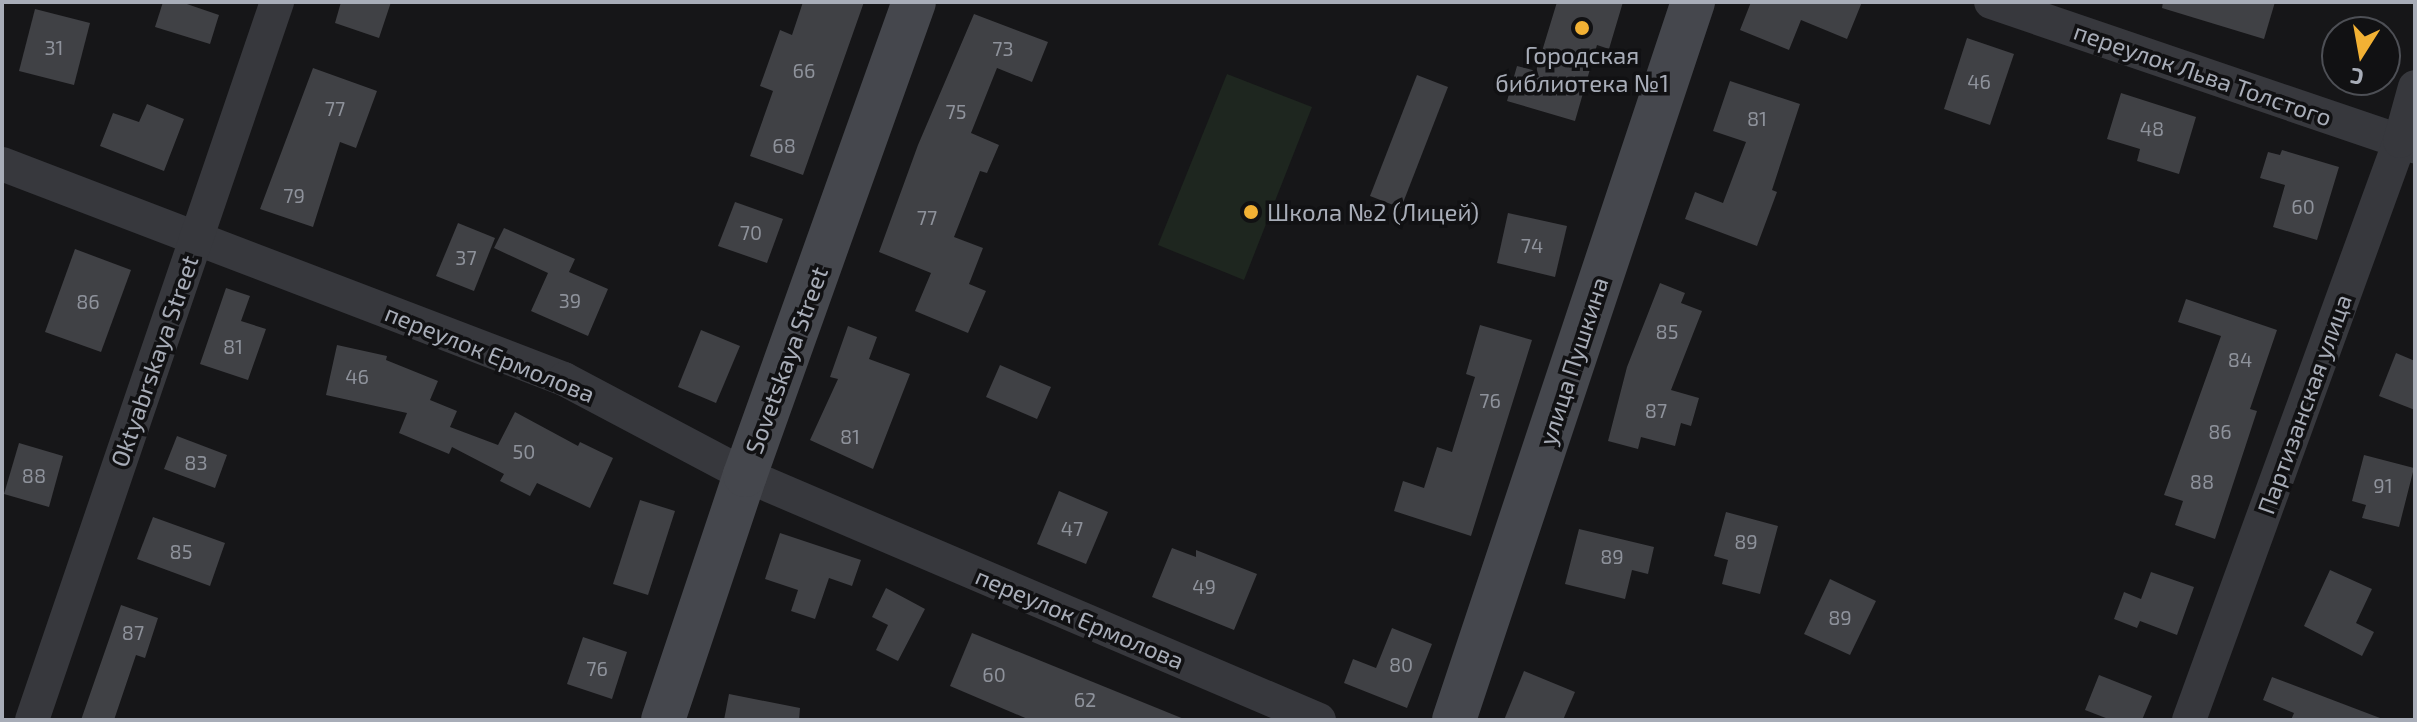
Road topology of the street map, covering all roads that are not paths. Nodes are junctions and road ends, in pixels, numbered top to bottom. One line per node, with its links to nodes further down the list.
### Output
1 (277, 2): 8 (street, Oktyabrskaya Street)
2 (914, 2): 9 (main road, Sovetskaya Street)
3 (1693, 2): 13 (main road, улица Пушкина)
4 (1991, 2): 6 (street, переулок Льва Толстого)
5 (2415, 87): 6 (street, Партизанская улица)
6 (2408, 144): 14 (street, Партизанская улица)
7 (2, 164): 8 (street, переулок Ермолова)
8 (196, 238): 9 (street, переулок Ермолова); 10 (street, Oktyabrskaya Street)
9 (745, 475): 11 (main road, Sovetskaya Street); 12 (street, переулок Ермолова)
10 (32, 720)
11 (663, 720)
12 (1319, 720)
13 (1454, 720)
14 (2189, 720)

